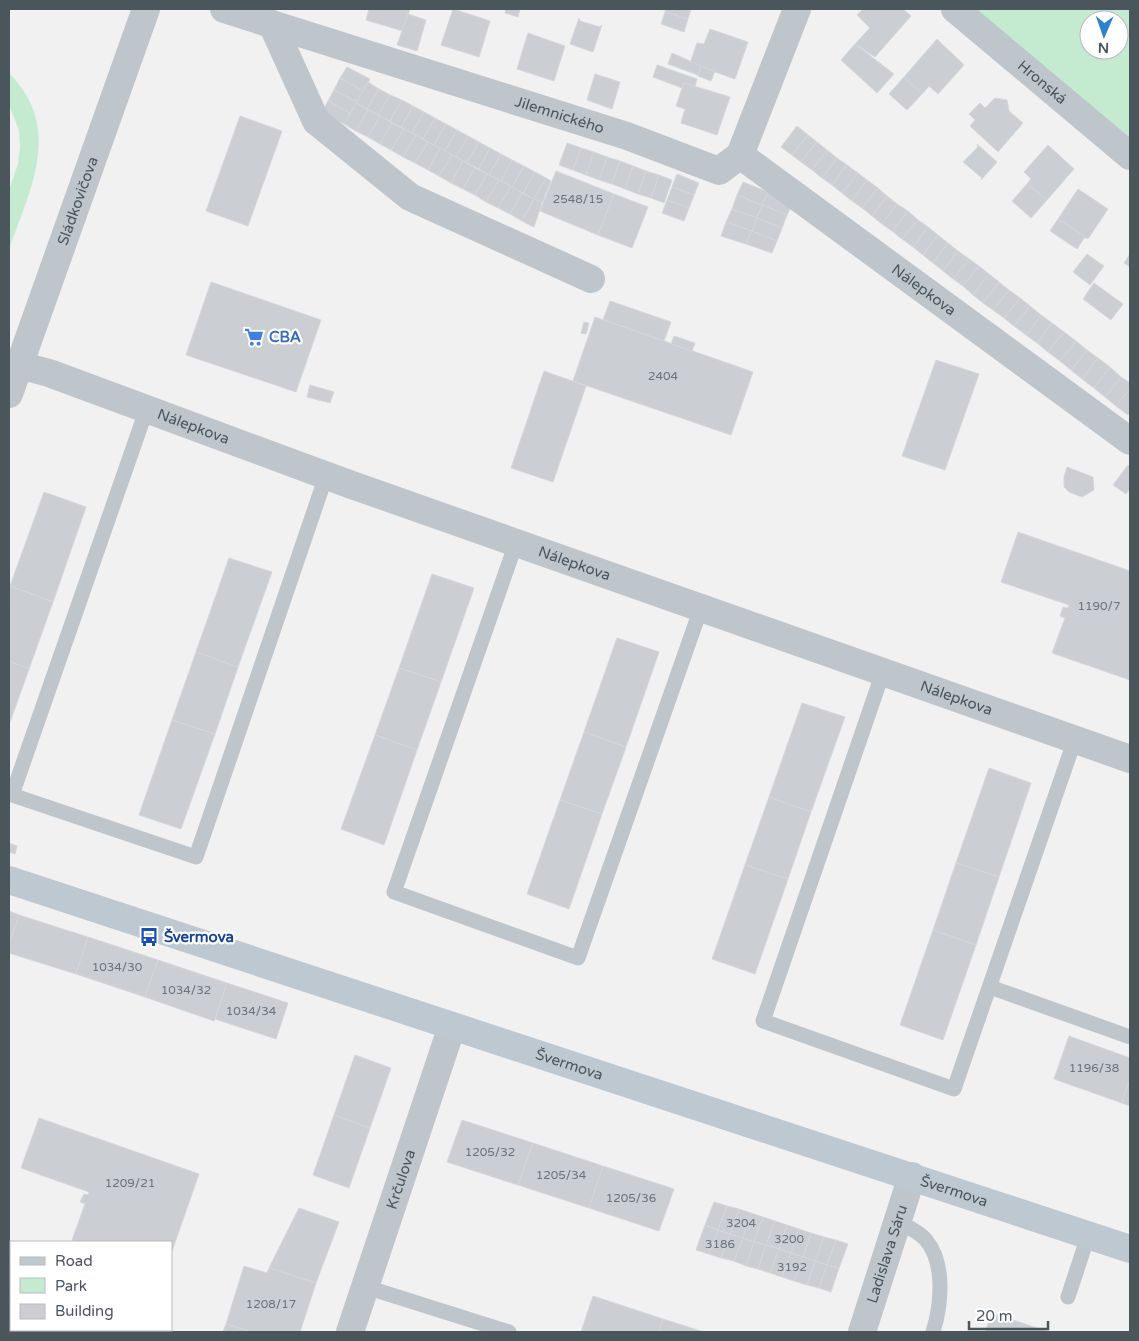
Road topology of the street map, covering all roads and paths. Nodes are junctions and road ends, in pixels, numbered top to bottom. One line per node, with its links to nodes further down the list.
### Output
1 (146, 9): 9 (street, Sládkovičova)
2 (224, 9): 5 (street, Jilemnického)
3 (797, 9): 6 (street)
4 (955, 9): 7 (street, Hronská)
5 (272, 24): 6 (street, Jilemnického); 8 (street)
6 (740, 156): 12 (street, Nálepkova)
7 (1130, 156)
8 (591, 279)
9 (19, 365): 10 (street, Sládkovičova); 11 (street, Nálepkova)
10 (9, 394)
11 (147, 408): 13 (street, Nálepkova); 13 (lane)
12 (1130, 441)
13 (326, 476): 14 (street, Nálepkova)
14 (516, 543): 15 (street, Nálepkova); 15 (lane)
15 (701, 608): 16 (street, Nálepkova)
16 (883, 672): 17 (street, Nálepkova); 20 (lane)
17 (1075, 739): 18 (street, Nálepkova); 20 (lane)
18 (1130, 759)
19 (9, 880): 21 (street, Švermova)
20 (990, 987): 22 (lane)
21 (452, 1026): 23 (street, Švermova); 27 (street, Krčulova)
22 (1130, 1037)
23 (912, 1176): 24 (street, Ladislava Sáru); 25 (street, Švermova)
24 (897, 1221): 31 (street, Ladislava Sáru); 32 (lane)
25 (1088, 1236): 26 (street, Švermova); 28 (lane)
26 (1130, 1249)
27 (366, 1287): 29 (street, Krčulova); 30 (lane)
28 (1068, 1297)
29 (350, 1332)
30 (509, 1332)
31 (862, 1332)
32 (933, 1332)

